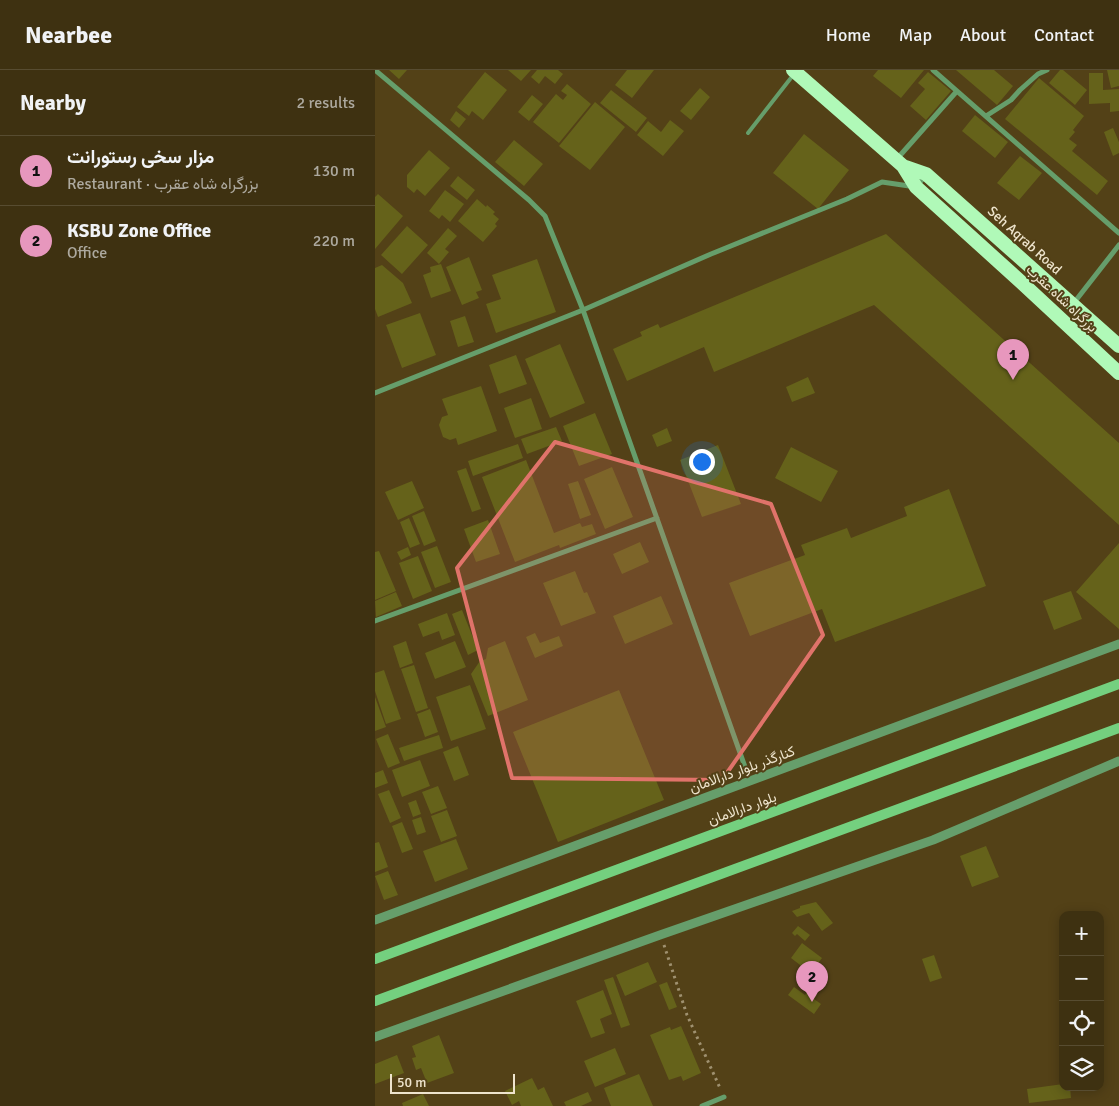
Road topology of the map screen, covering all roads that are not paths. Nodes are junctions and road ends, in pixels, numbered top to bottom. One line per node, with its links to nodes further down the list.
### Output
1 (375, 70): 14 (street)
2 (933, 70): 5 (street)
3 (1047, 70): 6 (street)
4 (794, 71): 7 (lane); 8 (highway, Seh Aqrab Road)
5 (957, 91): 6 (street); 8 (street)
6 (986, 116): 11 (street)
7 (748, 132)
8 (900, 163): 9 (highway, Seh Aqrab Road); 10 (highway, Seh Aqrab Road)
9 (926, 174): 10 (street); 13 (highway, Seh Aqrab Road)
10 (916, 187): 14 (street); 16 (highway, بزرگراه شاه عقرب)
11 (1119, 233)
12 (1119, 245): 13 (street)
13 (1073, 304): 15 (highway, Seh Aqrab Road)
14 (583, 310): 17 (street); 18 (street)
15 (1119, 346)
16 (1119, 373)
17 (375, 392)
18 (657, 518): 19 (street); 24 (street)
19 (375, 622)
20 (1119, 644): 24 (street, کنارگذر بلوار دارالامان)
21 (1119, 684): 26 (main road, بلوار دارالامان)
22 (1119, 728): 27 (main road)
23 (1119, 761): 28 (street)
24 (750, 781): 25 (street, کنارگذر بلوار دارالامان)
25 (375, 920)
26 (375, 958)
27 (375, 1001)
28 (375, 1037)
29 (724, 1097): 30 (street)
30 (702, 1106)

